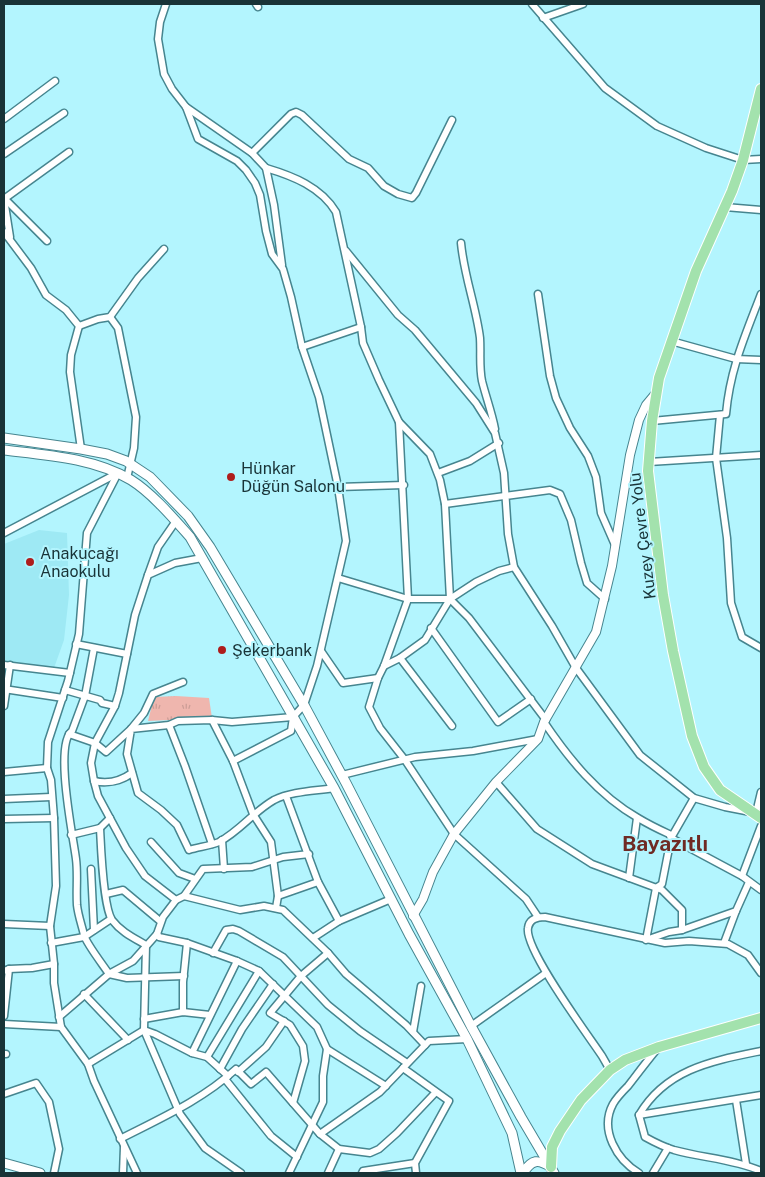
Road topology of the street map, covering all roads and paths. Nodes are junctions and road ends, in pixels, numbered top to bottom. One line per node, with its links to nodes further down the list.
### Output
1 (166, 4): 7 (street)
2 (532, 4): 4 (street)
3 (582, 4): 4 (street)
4 (543, 18): 15 (street)
5 (55, 81): 9 (street)
6 (761, 89): 15 (main road, Kuzey Çevre Yolu)
7 (186, 107): 12 (street); 26 (street)
8 (64, 113): 13 (street)
9 (4, 119)
10 (452, 120): 12 (street)
11 (69, 152): 17 (street)
12 (252, 153): 16 (street)
13 (4, 154)
14 (761, 159): 15 (street)
15 (743, 160): 18 (main road, Kuzey Çevre Yolu)
16 (266, 168): 25 (street); 26 (street)
17 (4, 199): 21 (street); 22 (street)
18 (725, 207): 19 (street); 32 (main road, Kuzey Çevre Yolu)
19 (761, 210)
20 (4, 232): 21 (street)
21 (10, 238): 30 (street)
22 (47, 241)
23 (461, 243): 40 (street)
24 (164, 249): 29 (street)
25 (345, 250): 31 (street); 40 (street)
26 (283, 269): 33 (street)
27 (538, 294): 58 (street)
28 (761, 294): 34 (street)
29 (110, 317): 30 (street); 48 (street)
30 (79, 326): 43 (street)
31 (362, 327): 33 (street); 39 (street)
32 (670, 341): 34 (street); 36 (main road, Kuzey Çevre Yolu)
33 (302, 347): 53 (street)
34 (736, 359): 35 (street); 37 (street)
35 (761, 360)
36 (656, 393): 38 (main road, Kuzey Çevre Yolu); 58 (street)
37 (720, 415): 38 (street); 46 (street)
38 (652, 421): 47 (main road, Kuzey Çevre Yolu)
39 (400, 422): 50 (street); 52 (street)
40 (495, 433): 42 (street)
41 (4, 438): 43 (main road)
42 (499, 443): 50 (street); 54 (street)
43 (81, 449): 48 (main road)
44 (4, 450): 49 (main road)
45 (761, 456): 46 (street)
46 (716, 458): 47 (street); 69 (street)
47 (649, 462): 111 (main road, Kuzey Çevre Yolu)
48 (131, 464): 51 (street); 84 (main road)
49 (118, 473): 51 (main road); 57 (street); 67 (street)
50 (438, 473): 55 (street)
51 (127, 478): 56 (main road)
52 (404, 485): 53 (street); 63 (street)
53 (338, 487): 62 (street)
54 (506, 497): 55 (street); 60 (street); 65 (street)
55 (445, 504): 64 (street)
56 (176, 521): 59 (main road); 61 (street)
57 (4, 533)
58 (615, 545): 65 (street)
59 (202, 558): 61 (street); 87 (main road)
60 (514, 567): 64 (street); 75 (street)
61 (148, 575): 71 (street)
62 (338, 578): 63 (street); 70 (street)
63 (408, 599): 64 (street); 74 (street)
64 (450, 599): 66 (street); 83 (street)
65 (605, 599): 75 (street)
66 (431, 628): 72 (street); 83 (street)
67 (76, 644): 68 (street); 76 (street)
68 (94, 648): 71 (street); 81 (street)
69 (761, 648)
70 (321, 651): 77 (street); 84 (street)
71 (127, 654): 86 (street)
72 (400, 658): 74 (street); 91 (street)
73 (7, 665): 76 (street); 79 (street)
74 (384, 666): 77 (street)
75 (576, 668): 89 (street); 108 (street)
76 (70, 674): 80 (street)
77 (378, 678): 96 (street)
78 (183, 682): 92 (street)
79 (5, 690): 82 (street); 85 (street)
80 (65, 690): 81 (street); 82 (street)
81 (85, 696): 86 (street); 93 (street)
82 (63, 698): 98 (street)
83 (531, 699): 89 (street)
84 (304, 705): 87 (street); 101 (main road)
85 (4, 706)
86 (115, 706): 95 (street)
87 (293, 717): 88 (street); 97 (street); 104 (main road)
88 (212, 720): 90 (street); 97 (street)
89 (545, 721): 94 (street); 114 (street)
90 (169, 724): 92 (street); 123 (street)
91 (452, 726)
92 (131, 729): 95 (street); 100 (street)
93 (69, 734): 95 (street); 119 (street)
94 (538, 739): 96 (street); 103 (street)
95 (95, 743): 102 (street)
96 (405, 760): 101 (street); 118 (street)
97 (233, 761): 110 (street)
98 (47, 768): 99 (street); 107 (street)
99 (4, 772)
100 (132, 773): 102 (street); 123 (street)
101 (342, 776): 142 (main road)
102 (94, 781): 113 (street)
103 (496, 782): 118 (street); 129 (street)
104 (334, 788): 106 (street); 138 (main road)
105 (761, 792): 111 (street)
106 (286, 796): 110 (street); 124 (street)
107 (51, 797): 109 (street); 112 (street)
108 (694, 798): 111 (street); 120 (street)
109 (4, 799)
110 (253, 814): 121 (street); 125 (street)
111 (759, 816)
112 (54, 818): 115 (street); 148 (street)
113 (110, 818): 117 (street); 139 (street)
114 (637, 818): 120 (street); 129 (street)
115 (4, 819)
116 (761, 826): 128 (street)
117 (100, 828): 119 (street); 135 (street)
118 (454, 834): 142 (street); 143 (street)
119 (71, 835): 152 (street)
120 (670, 838): 128 (street); 133 (street)
121 (222, 840): 123 (street); 127 (street)
122 (151, 842): 130 (street)
123 (212, 844)
124 (309, 854): 125 (street); 131 (street)
125 (274, 860): 127 (street); 137 (street)
126 (91, 869): 149 (street)
127 (224, 869): 130 (street)
128 (742, 876): 132 (street)
129 (629, 878): 133 (street)
130 (195, 879): 136 (street)
131 (318, 882): 137 (street); 146 (street)
132 (749, 882): 134 (street); 141 (street)
133 (656, 888): 150 (street); 154 (street)
134 (761, 890)
135 (106, 894): 144 (street); 145 (street)
136 (184, 896): 139 (street); 140 (street)
137 (278, 896): 140 (street)
138 (391, 899): 146 (street); 187 (main road)
139 (176, 900): 145 (street)
140 (276, 908): 153 (street)
141 (736, 911): 150 (street); 157 (street)
142 (413, 916): 183 (main road)
143 (538, 917): 154 (street); 165 (street)
144 (111, 919): 149 (street); 158 (street)
145 (160, 921): 151 (street)
146 (339, 921): 153 (street)
147 (4, 924): 148 (street)
148 (50, 926): 156 (street)
149 (94, 930): 152 (street)
150 (682, 930): 154 (street)
151 (157, 934): 155 (street); 158 (street)
152 (84, 937): 156 (street); 167 (street)
153 (313, 938): 160 (street)
154 (646, 940): 157 (street)
155 (187, 942): 159 (street); 168 (street)
156 (52, 943): 162 (street)
157 (724, 943): 166 (street)
158 (146, 945): 167 (street); 170 (street)
159 (213, 953): 161 (street); 169 (street)
160 (328, 953): 169 (street); 186 (street)
161 (237, 961): 164 (street); 176 (street)
162 (54, 964): 163 (street); 178 (street)
163 (6, 970): 177 (street)
164 (259, 972): 171 (street); 194 (street)
165 (546, 973): 183 (street); 198 (street)
166 (761, 973)
167 (109, 974): 170 (street); 173 (street)
168 (184, 976): 170 (street); 175 (street)
169 (301, 976): 174 (street); 196 (street)
170 (145, 978): 180 (street)
171 (274, 984): 174 (street); 197 (street)
172 (420, 986): 186 (street)
173 (84, 994): 178 (street); 188 (street)
174 (284, 996): 181 (street); 191 (street)
175 (183, 1012): 176 (street); 180 (street)
176 (210, 1015): 193 (street)
177 (4, 1016)
178 (59, 1017): 184 (street)
179 (761, 1018): 190 (main road)
180 (144, 1019): 185 (street)
181 (284, 1021): 199 (street); 206 (street)
182 (4, 1024): 184 (street)
183 (471, 1026): 220 (main road)
184 (61, 1027): 195 (street)
185 (144, 1030): 188 (street); 193 (street); 207 (street)
186 (413, 1032): 189 (street)
187 (466, 1039): 189 (street); 231 (main road)
188 (128, 1040): 195 (street)
189 (425, 1045): 196 (street)
190 (659, 1047): 198 (main road); 219 (street)
191 (327, 1049): 201 (street); 209 (street)
192 (761, 1051): 208 (street)
193 (192, 1053): 194 (street)
194 (207, 1057): 197 (street)
195 (88, 1064): 211 (street)
196 (405, 1066): 201 (street); 202 (street)
197 (220, 1069): 200 (street)
198 (610, 1070): 220 (main road)
199 (238, 1072): 200 (street); 206 (street)
200 (227, 1078): 207 (street); 215 (street)
201 (386, 1086): 210 (street)
202 (436, 1093): 214 (street); 217 (street)
203 (4, 1094): 223 (street)
204 (761, 1095): 205 (street)
205 (736, 1100): 208 (street); 218 (street)
206 (293, 1103): 209 (street)
207 (178, 1110): 211 (street); 226 (street)
208 (639, 1115): 213 (street)
209 (313, 1125): 210 (street); 215 (street)
210 (320, 1134): 214 (street)
211 (120, 1139): 212 (street)
212 (124, 1146): 224 (street); 225 (street)
213 (668, 1148): 218 (street); 234 (street)
214 (339, 1149): 228 (street)
215 (297, 1156): 227 (street)
216 (4, 1163): 222 (main road)
217 (415, 1163): 229 (street); 230 (street)
218 (746, 1164): 221 (street)
219 (629, 1166): 232 (street); 233 (street)
220 (553, 1170): 231 (main road)
221 (761, 1171)
222 (40, 1173)
223 (54, 1173)
224 (123, 1173)
225 (137, 1173)
226 (241, 1173)
227 (290, 1173)
228 (328, 1173)
229 (362, 1173)
230 (416, 1173)
231 (522, 1173)
232 (625, 1173)
233 (639, 1173)
234 (653, 1173)

